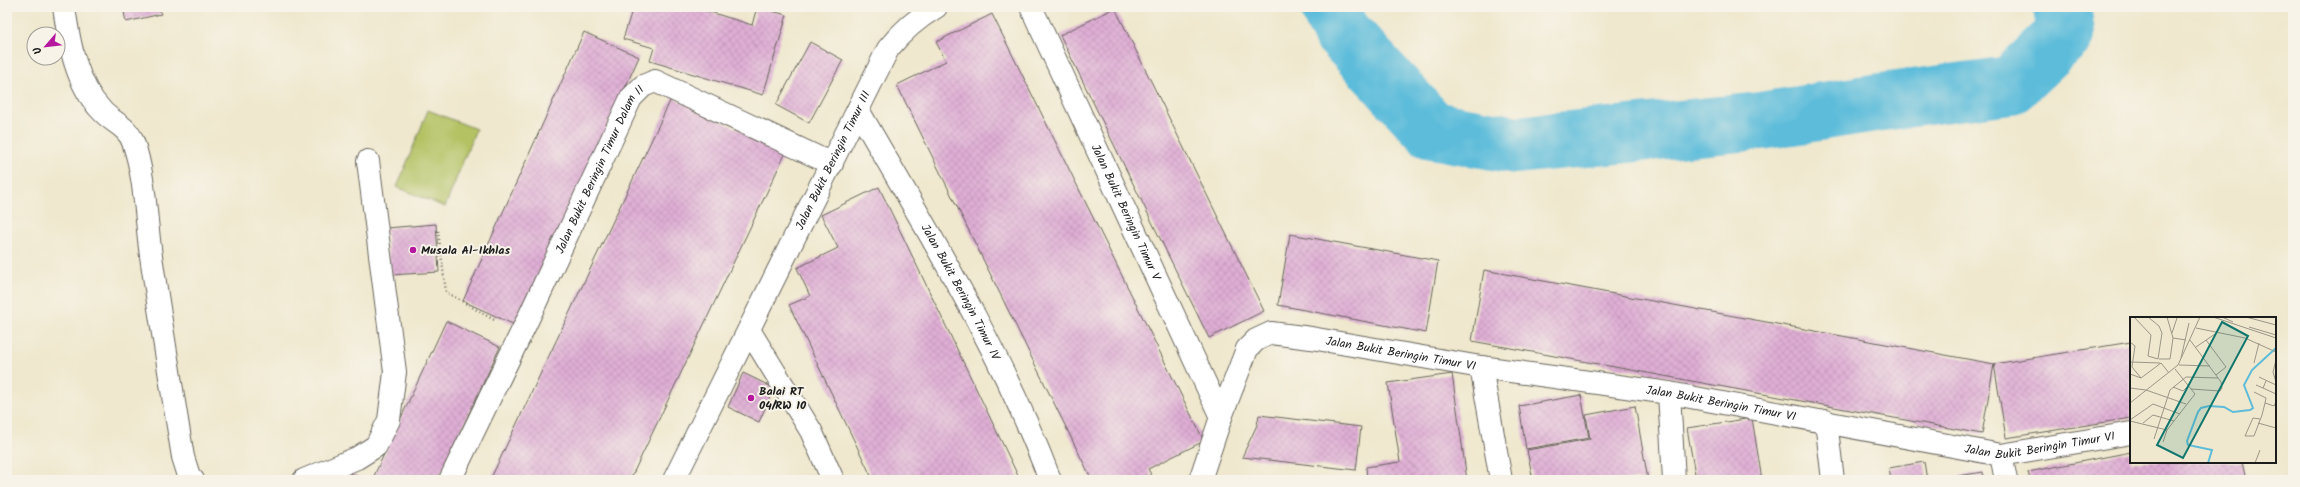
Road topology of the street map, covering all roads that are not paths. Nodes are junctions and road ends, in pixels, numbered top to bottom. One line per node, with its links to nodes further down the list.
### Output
1 (64, 7): 14 (street)
2 (936, 7): 4 (street, Jalan Bukit Beringin Timur III)
3 (1031, 7): 10 (street, Jalan Bukit Beringin Timur V)
4 (858, 110): 6 (street, Jalan Bukit Beringin Timur III); 19 (street, Jalan Bukit Beringin Timur IV)
5 (368, 161): 15 (street)
6 (832, 164): 7 (street, Jalan Bukit Beringin Timur III); 16 (street, Jalan Bukit Beringin Timur Dalam II)
7 (749, 330): 17 (street, Jalan Bukit Beringin Timur III); 18 (street)
8 (1481, 367): 9 (street, Jalan Bukit Beringin Timur VI); 10 (street, Jalan Bukit Beringin Timur VI); 21 (street)
9 (1669, 393): 11 (street, Jalan Bukit Beringin Timur VI); 22 (street)
10 (1221, 417): 20 (street, Jalan Bukit Beringin Timur VI)
11 (1826, 421): 13 (street, Jalan Bukit Beringin Timur VI); 23 (street)
12 (2130, 433): 13 (street, Jalan Bukit Beringin Timur VI)
13 (2000, 455): 24 (street)
14 (193, 480)
15 (304, 480)
16 (450, 480)
17 (674, 480)
18 (833, 480)
19 (1050, 480)
20 (1200, 480)
21 (1501, 480)
22 (1674, 480)
23 (1833, 480)
24 (2006, 480)

